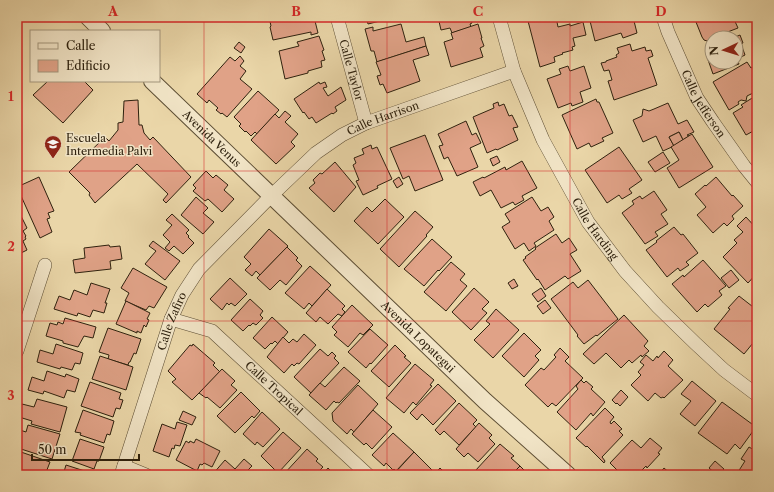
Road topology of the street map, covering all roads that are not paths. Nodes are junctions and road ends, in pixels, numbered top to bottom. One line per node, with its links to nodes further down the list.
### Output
1 (88, 17): 5 (street)
2 (337, 17): 8 (street, Calle Taylor)
3 (499, 17): 6 (street, Calle Harding)
4 (663, 17): 9 (street, Calle Jefferson)
5 (101, 30)
6 (514, 72): 8 (street, Calle Harrison); 14 (street, Calle Harding)
7 (153, 82): 10 (street, Avenida Venus)
8 (366, 122): 10 (street, Calle Harrison)
9 (757, 182)
10 (271, 196): 12 (street, Calle Zafiro); 18 (street, Avenida Lopategui)
11 (45, 265): 13 (street)
12 (171, 319): 15 (street, Calle Zafiro); 17 (street, Calle Tropical)
13 (17, 351)
14 (757, 395)
15 (122, 470): 16 (street)
16 (146, 475)
17 (368, 475)
18 (568, 475)

